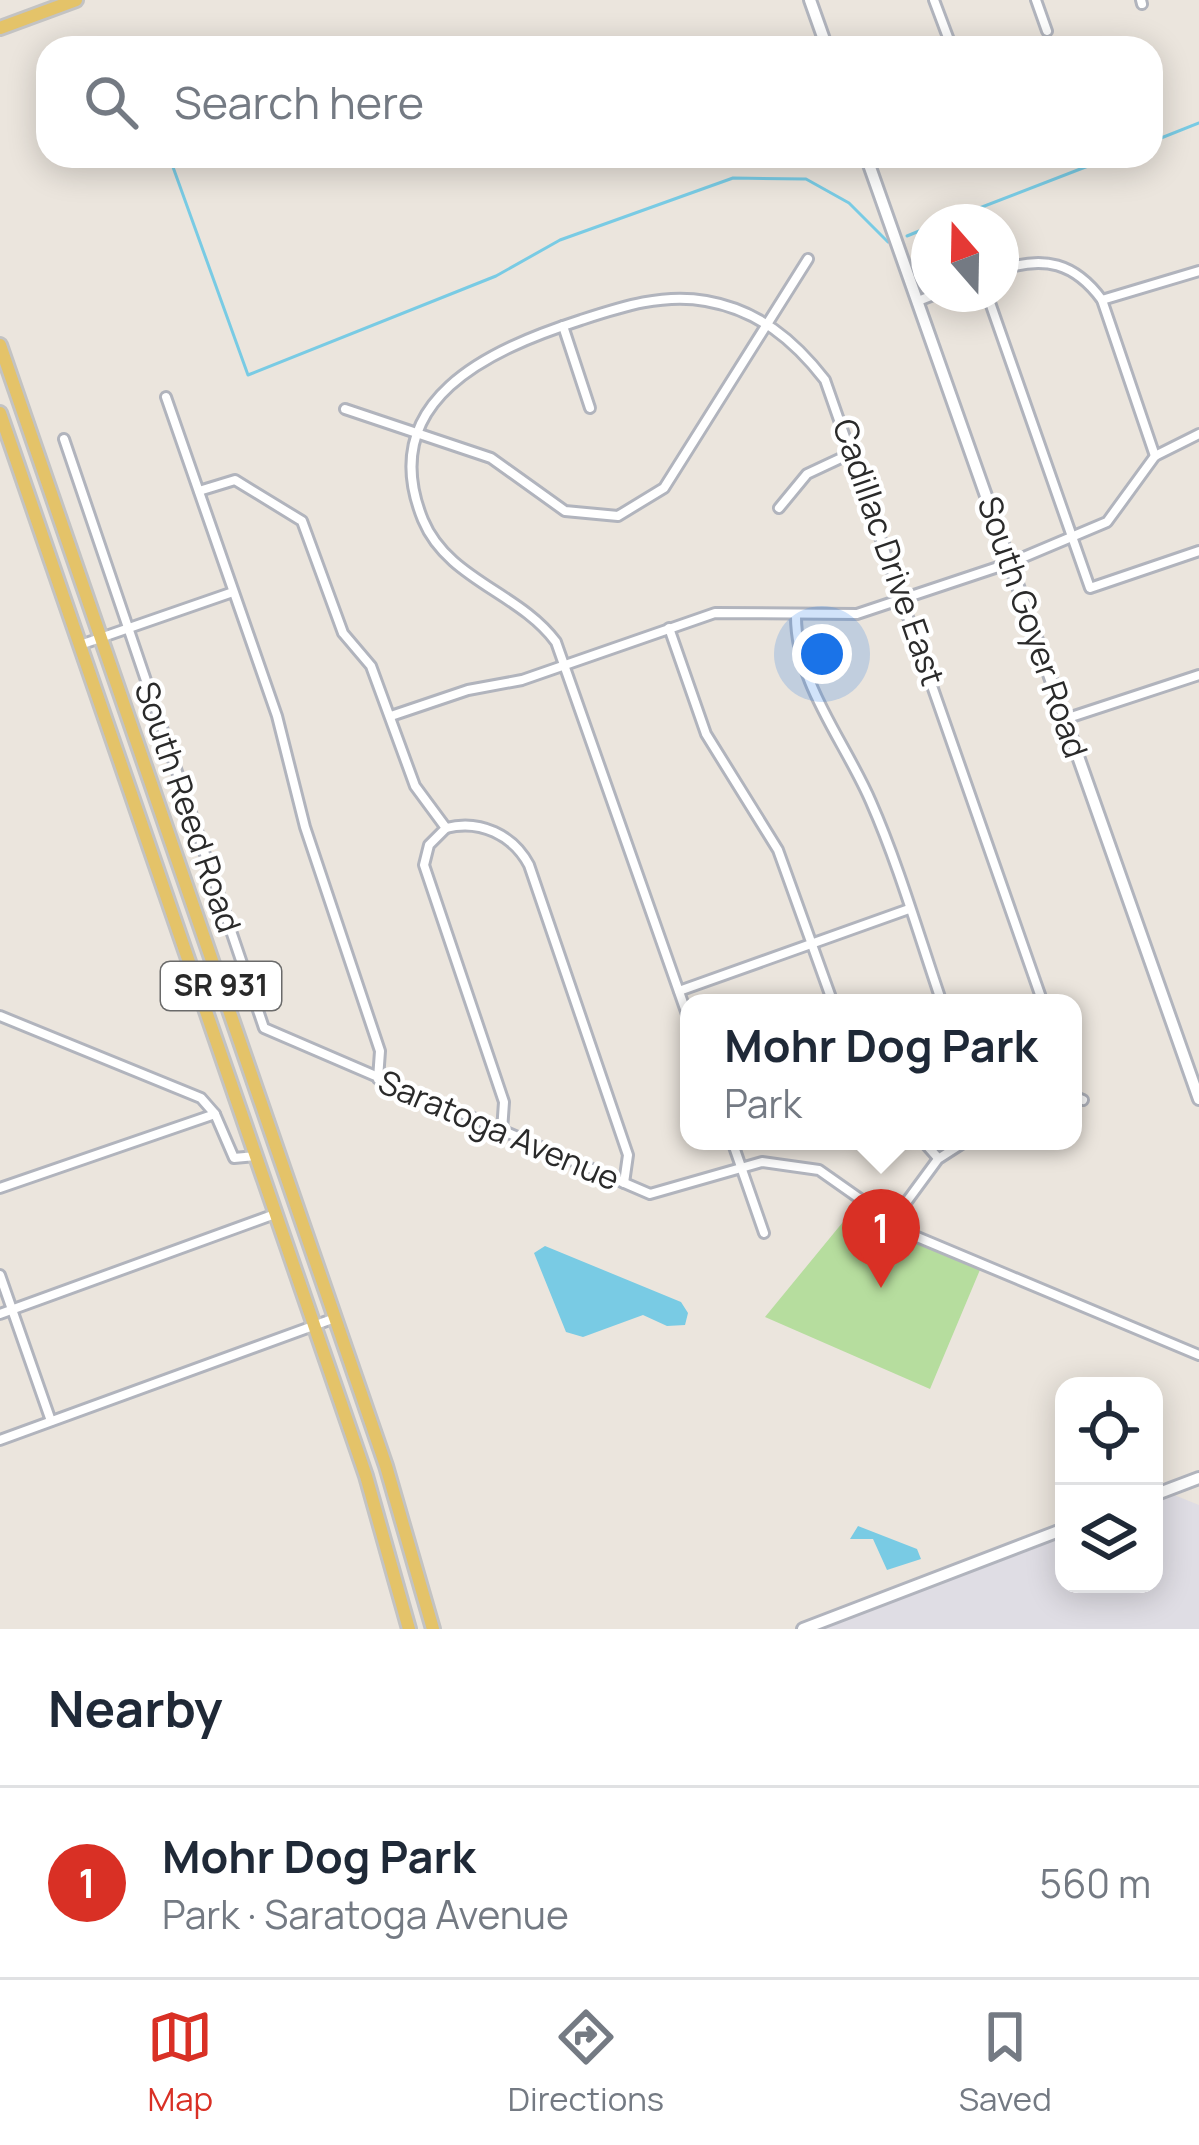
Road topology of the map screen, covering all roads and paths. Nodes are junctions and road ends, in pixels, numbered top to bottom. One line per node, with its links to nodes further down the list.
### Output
1 (76, 0): 5 (main road)
2 (810, 0): 7 (street)
3 (934, 0): 8 (street)
4 (1036, 0): 6 (street)
5 (0, 28)
6 (1047, 31)
7 (823, 36)
8 (948, 36)
9 (870, 168): 13 (street, South Goyer Road)
10 (808, 259): 17 (street)
11 (1019, 265): 14 (street)
12 (1199, 272): 14 (street)
13 (911, 281)
14 (1102, 300): 28 (street)
15 (922, 312): 33 (street, South Goyer Road)
16 (993, 312): 31 (street)
17 (768, 323): 18 (street, Cadillac Drive East); 24 (street); 27 (street, Cadillac Drive East)
18 (563, 326): 21 (street); 24 (street, Cadillac Drive East)
19 (0, 345): 39 (main road, South Reed Road / SR 931)
20 (166, 397): 29 (street)
21 (590, 408)
22 (345, 410): 24 (street)
23 (0, 413): 40 (main road, South Reed Road / SR 931)
24 (419, 434): 41 (street)
25 (1199, 434): 28 (street)
26 (64, 440): 37 (street)
27 (854, 452): 30 (street); 35 (street, Cadillac Drive East)
28 (1154, 456): 31 (street)
29 (199, 490): 34 (street); 43 (street)
30 (779, 508)
31 (1074, 538): 32 (street); 33 (street)
32 (1199, 551)
33 (1010, 562): 35 (street); 44 (street, South Goyer Road)
34 (233, 592): 37 (street); 56 (street)
35 (905, 599): 36 (street); 54 (street, Cadillac Drive East)
36 (796, 614): 38 (street); 46 (street)
37 (130, 628): 39 (street); 48 (street)
38 (669, 628): 41 (street); 47 (street)
39 (101, 639): 40 (street); 49 (main road, South Reed Road / SR 931)
40 (80, 645): 63 (main road, South Reed Road / SR 931)
41 (566, 665): 43 (street); 50 (street)
42 (1199, 675): 44 (street)
43 (391, 716): 45 (street)
44 (1065, 719): 57 (street, South Goyer Road)
45 (446, 828): 59 (street); 66 (street)
46 (909, 909): 47 (street); 53 (street)
47 (811, 944): 50 (street); 52 (street)
48 (248, 982): 49 (street); 56 (street, Saratoga Avenue)
49 (222, 991): 74 (main road, South Reed Road / SR 931)
50 (679, 991): 51 (street)
51 (680, 994)
52 (829, 994)
53 (939, 994)
54 (1040, 994)
55 (0, 1016): 58 (street)
56 (378, 1079): 59 (street, Saratoga Avenue)
57 (1199, 1099)
58 (215, 1114): 63 (street); 67 (street)
59 (502, 1131): 66 (street, Saratoga Avenue)
60 (734, 1150): 65 (street)
61 (930, 1150): 64 (street)
62 (952, 1150): 64 (street)
63 (256, 1156): 68 (main road, South Reed Road / SR 931)
64 (938, 1159): 69 (street)
65 (741, 1167): 66 (street, Saratoga Avenue); 69 (street, Saratoga Avenue); 70 (street)
66 (624, 1183)
67 (0, 1188)
68 (276, 1213): 72 (street); 75 (main road, South Reed Road / SR 931)
69 (891, 1223): 76 (street, Saratoga Avenue)
70 (764, 1233)
71 (0, 1275): 72 (street)
72 (12, 1310): 73 (street); 77 (street)
73 (0, 1315)
74 (335, 1318): 75 (street); 83 (main road, South Reed Road / SR 931)
75 (314, 1324): 77 (street); 82 (main road, South Reed Road / SR 931)
76 (1199, 1355)
77 (51, 1421): 78 (street)
78 (0, 1440)
79 (1199, 1478): 80 (street)
80 (1163, 1492)
81 (1055, 1532): 84 (street)
82 (410, 1629)
83 (433, 1629)
84 (803, 1629)

